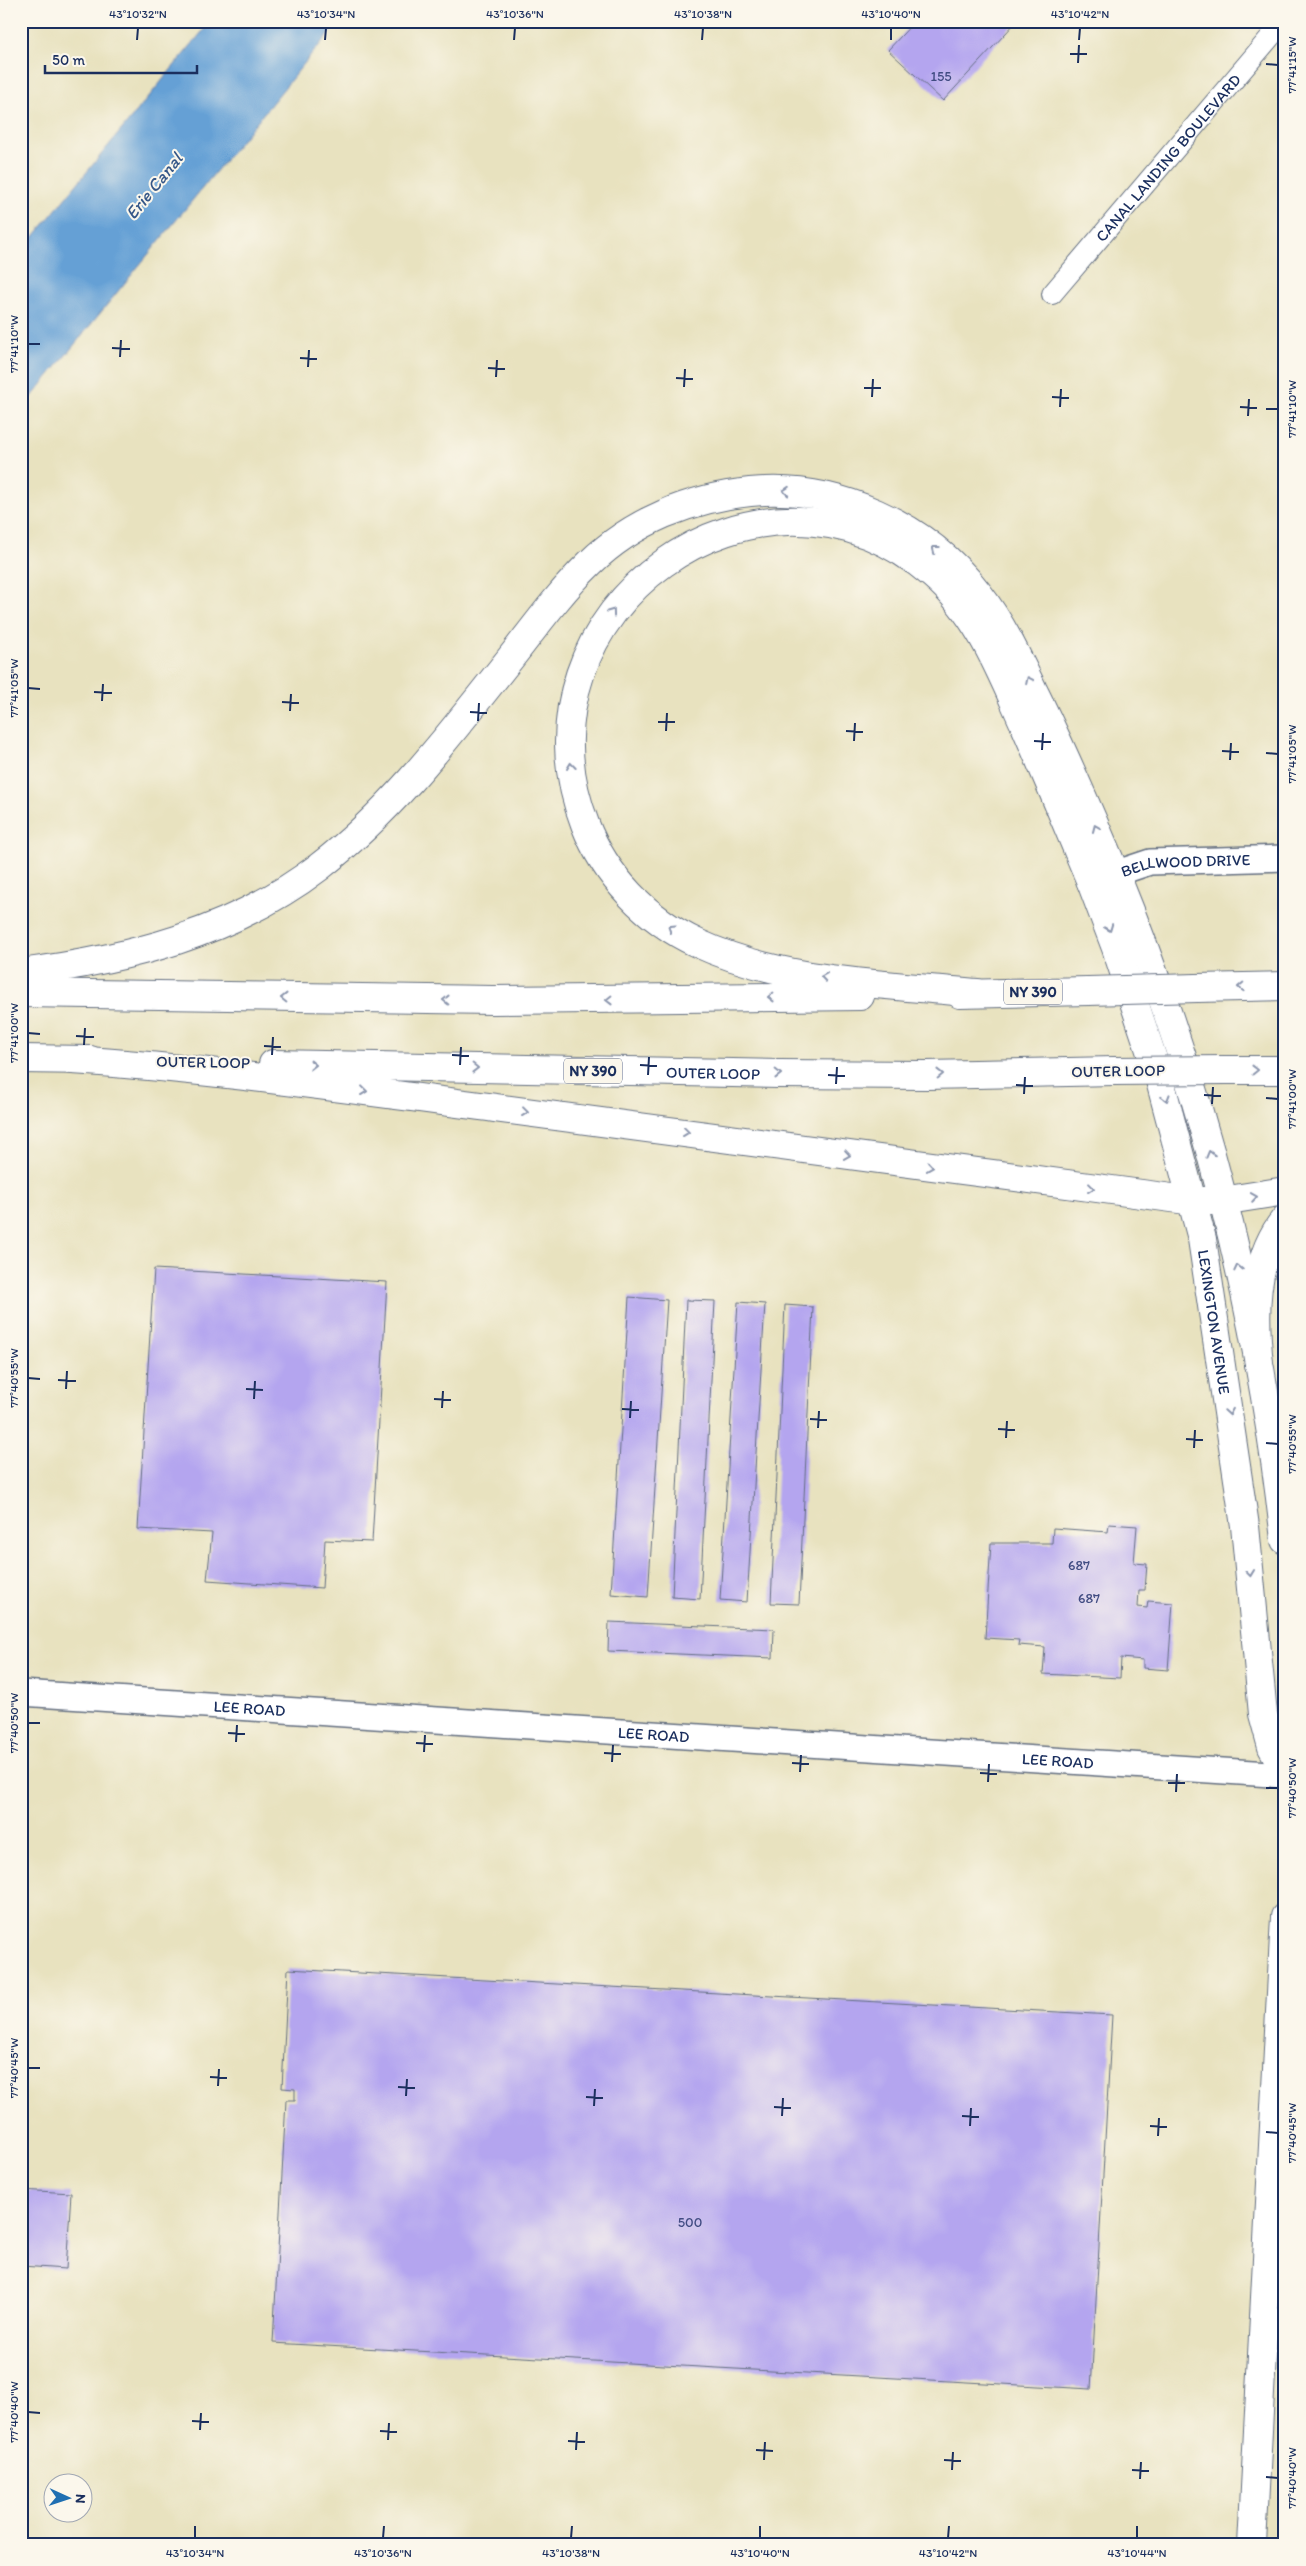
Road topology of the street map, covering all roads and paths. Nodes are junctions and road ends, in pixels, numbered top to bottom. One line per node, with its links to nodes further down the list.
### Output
1 (1284, 21): 2 (street, CANAL LANDING BOULEVARD)
2 (1052, 294)
3 (1285, 858): 4 (street, BELLWOOD DRIVE)
4 (1103, 878): 5 (main road, one-way to 5); 8 (main road, one-way to 4); 13 (main road, LEXINGTON AVENUE, one-way to 13); 14 (main road, LEXINGTON AVENUE, one-way to 4)
5 (21, 972)
6 (1285, 986): 8 (main road, NY 390, one-way to 8, bridge)
7 (21, 993): 8 (main road, NY 390, one-way to 7)
8 (977, 994)
9 (21, 1059): 10 (main road, OUTER LOOP / NY 390)
10 (72, 1060): 11 (main road, OUTER LOOP / NY 390, one-way to 11, bridge); 13 (main road, one-way to 13)
11 (1285, 1070)
12 (1285, 1191): 14 (main road, one-way to 12)
13 (1194, 1201): 14 (main road); 19 (main road, LEXINGTON AVENUE, one-way to 19)
14 (1222, 1201): 16 (main road, LEXINGTON AVENUE, one-way to 14)
15 (1285, 1219): 16 (main road)
16 (1259, 1364): 17 (main road, LEXINGTON AVENUE)
17 (1285, 1540)
18 (21, 1693): 20 (street, LEE ROAD)
19 (1285, 1770)
20 (1285, 1775)
21 (1285, 1917): 22 (main road)
22 (1252, 2545)

